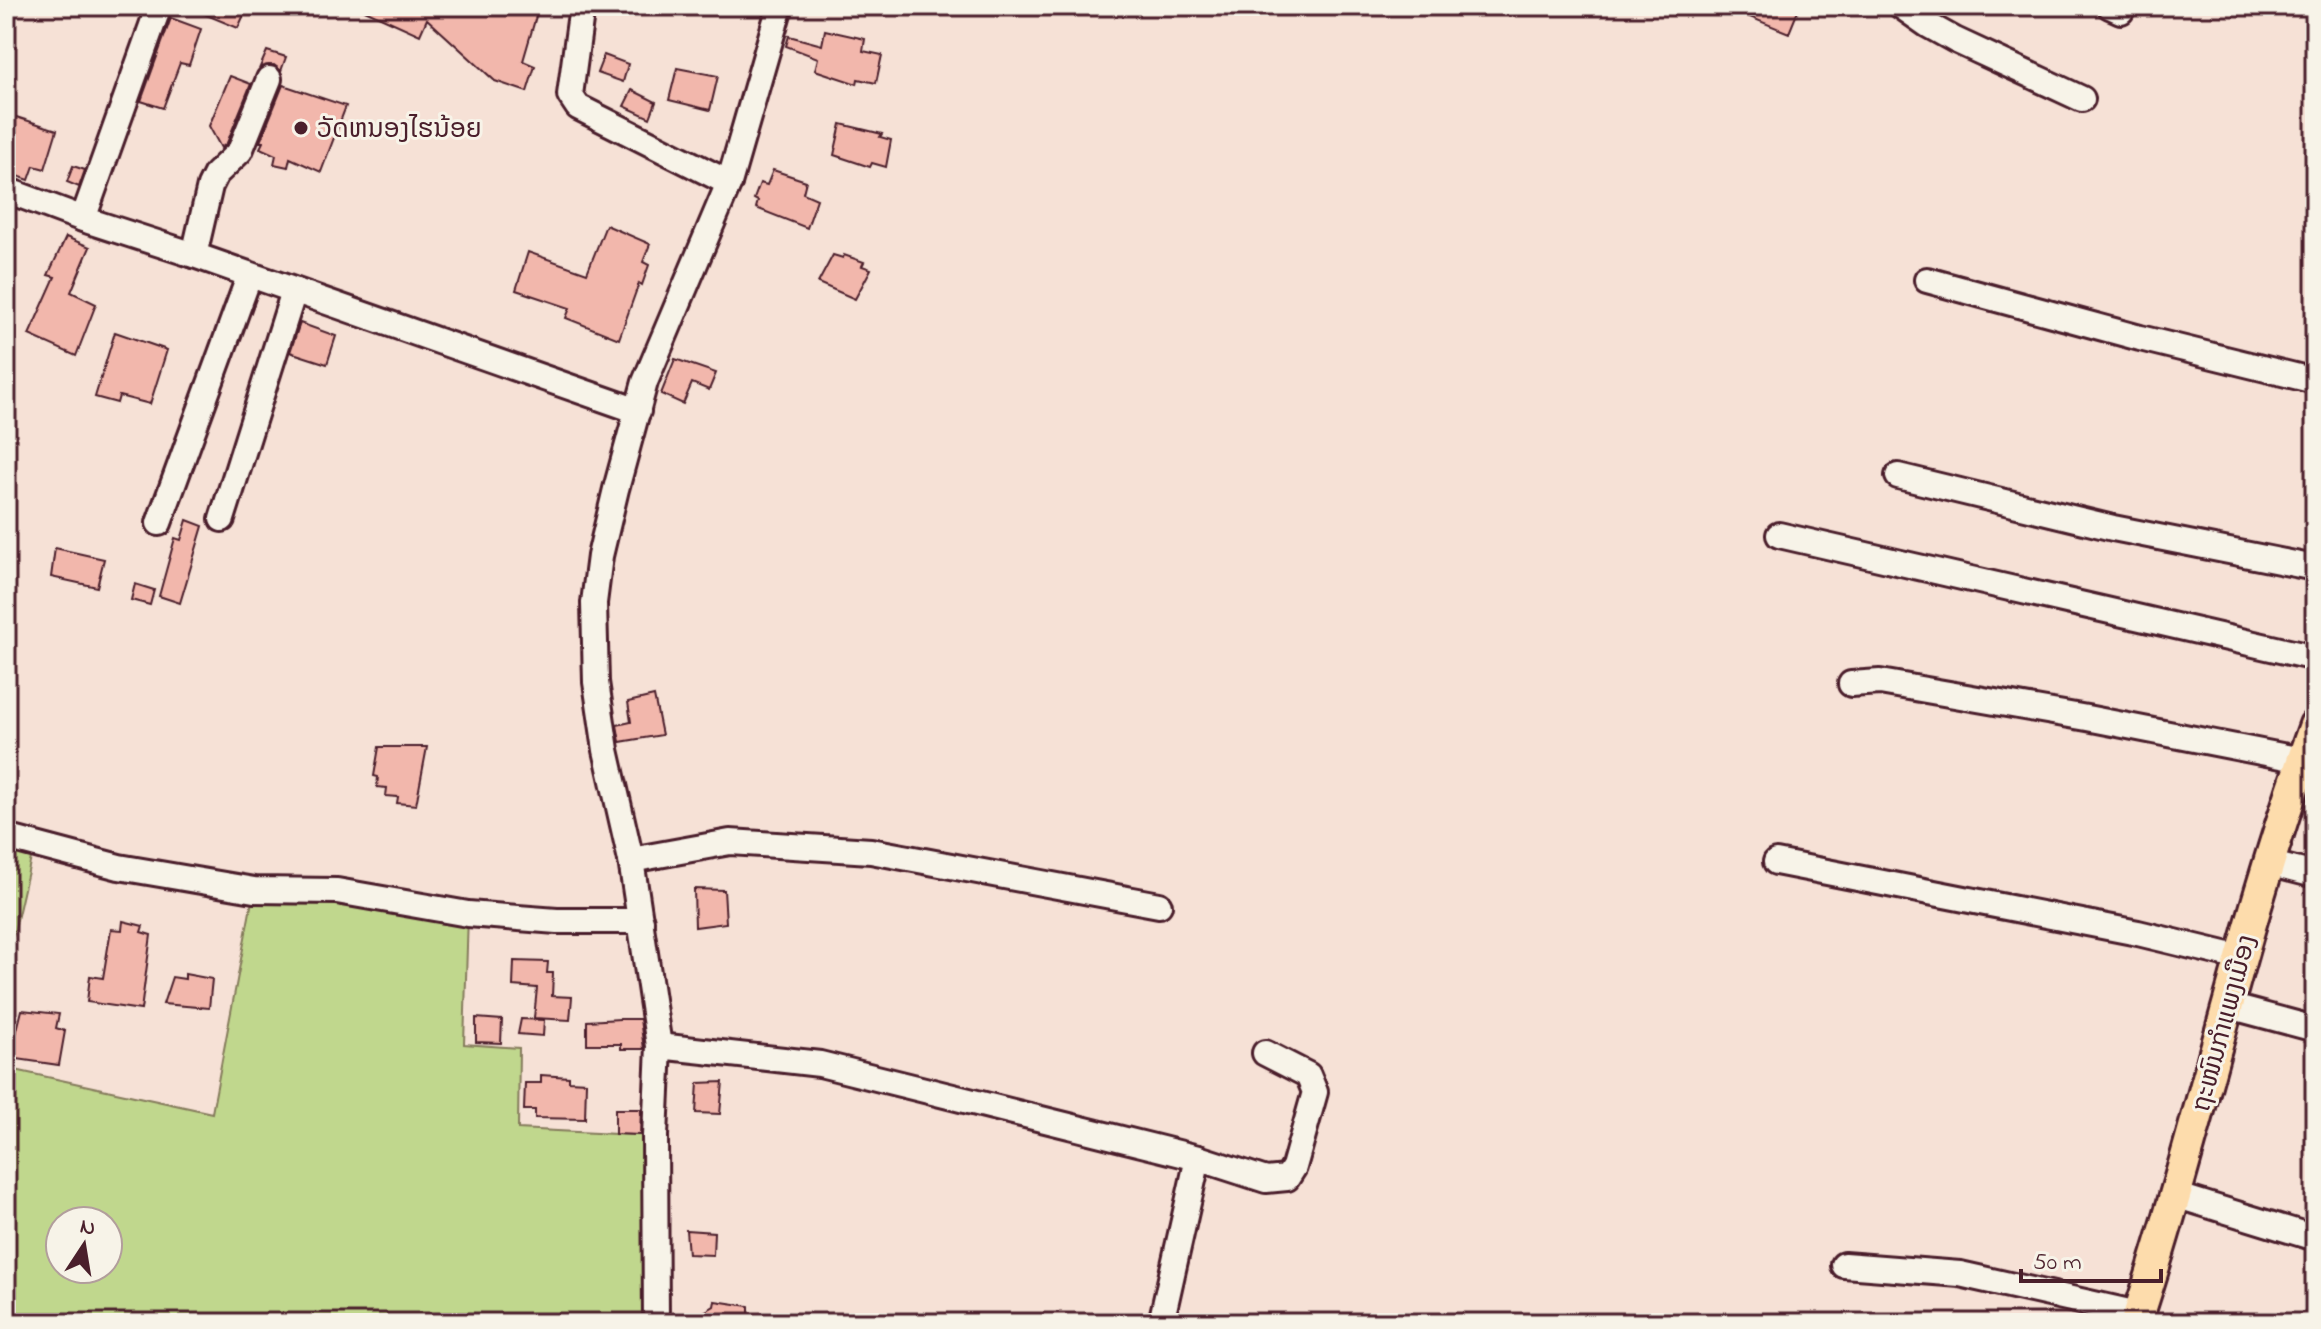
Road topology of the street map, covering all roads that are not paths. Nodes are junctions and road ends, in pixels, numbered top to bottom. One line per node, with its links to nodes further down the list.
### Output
1 (159, 6): 9 (street)
2 (582, 6): 7 (street)
3 (780, 6): 7 (street)
4 (1901, 6): 6 (street)
5 (269, 79): 10 (street)
6 (2082, 99)
7 (729, 183): 15 (street)
8 (6, 190): 9 (street)
9 (83, 219): 10 (street)
10 (194, 255): 11 (street)
11 (249, 277): 13 (street); 18 (street)
12 (1927, 280): 14 (street)
13 (294, 291): 15 (street); 17 (street)
14 (2315, 381)
15 (638, 411): 26 (street)
16 (1898, 476): 20 (street)
17 (222, 519)
18 (159, 523)
19 (1779, 535): 21 (street)
20 (2315, 568)
21 (2315, 658)
22 (1851, 684): 24 (street)
23 (2315, 725): 24 (main road, ຖະໜົນກຳແພງເມືອງ)
24 (2302, 760): 28 (main road, ຖະໜົນກຳແພງເມືອງ)
25 (6, 837): 31 (street)
26 (631, 860): 30 (street); 31 (street)
27 (1776, 862): 32 (street)
28 (2268, 863): 29 (street); 32 (main road, ຖະໜົນກຳແພງເມືອງ)
29 (2315, 875)
30 (1159, 905)
31 (641, 921): 35 (street)
32 (2241, 958): 33 (main road, ຖະໜົນກຳແພງເມືອງ)
33 (2229, 1006): 34 (street); 38 (main road, ຖະໜົນກຳແພງເມືອງ)
34 (2315, 1029)
35 (659, 1046): 37 (street); 42 (street)
36 (1265, 1053): 37 (street)
37 (1198, 1158): 43 (street)
38 (2175, 1195): 39 (street); 41 (main road, ຖະໜົນກຳແພງເມືອງ)
39 (2315, 1238)
40 (1844, 1265): 41 (street)
41 (2137, 1319)
42 (656, 1323)
43 (1161, 1323)

